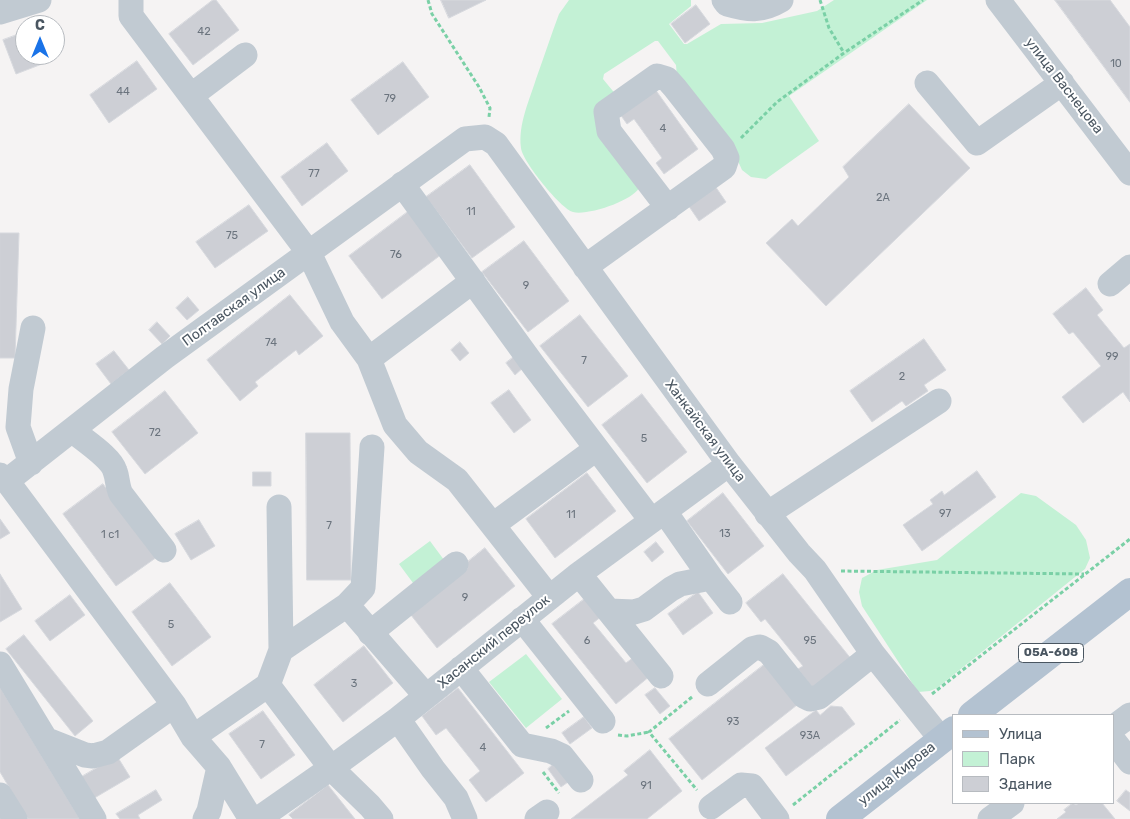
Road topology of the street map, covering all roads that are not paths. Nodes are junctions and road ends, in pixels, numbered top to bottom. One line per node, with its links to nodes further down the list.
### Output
1 (39, 0): 6 (street)
2 (131, 0): 10 (street)
3 (724, 0): 4 (street)
4 (781, 0)
5 (998, 0): 9 (street, улица Васнецова)
6 (0, 12)
7 (245, 55): 10 (street)
8 (927, 83): 9 (street)
9 (1062, 83): 12 (street, улица Васнецова)
10 (192, 95): 15 (street)
11 (475, 138): 13 (street, Полтавская улица); 16 (street, Ханкайская улица)
12 (1127, 163)
13 (402, 184): 15 (street, Полтавская улица); 18 (street)
14 (668, 208): 14 (street); 16 (street)
15 (309, 252): 21 (street); 23 (street, Полтавская улица)
16 (585, 267): 27 (street, Ханкайская улица)
17 (1130, 267): 19 (street)
18 (473, 281): 21 (street); 25 (street)
19 (1110, 284)
20 (32, 328): 26 (street)
21 (369, 359): 32 (street)
22 (939, 401): 30 (street)
23 (72, 430): 26 (street, Полтавская улица); 33 (street)
24 (372, 447): 40 (street)
25 (596, 449): 31 (street); 32 (street)
26 (31, 463): 28 (street, Полтавская улица)
27 (729, 464): 30 (street, Ханкайская улица); 31 (street, Хасанский переулок)
28 (4, 478): 52 (street)
29 (279, 507): 44 (street)
30 (767, 514): 45 (street, Ханкайская улица)
31 (658, 516): 35 (street, Хасанский переулок); 36 (street)
32 (493, 525): 38 (street)
33 (164, 550)
34 (456, 564): 43 (street)
35 (579, 574): 38 (street, Хасанский переулок); 41 (street)
36 (711, 578): 39 (street); 41 (street)
37 (1130, 592): 53 (main road, 05А-608)
38 (549, 597): 42 (street, Хасанский переулок)
39 (730, 602)
40 (347, 606): 43 (street); 44 (street)
41 (609, 611): 48 (street)
42 (522, 619): 47 (street, Хасанский переулок); 56 (street)
43 (370, 633): 51 (street)
44 (281, 650): 50 (street)
45 (873, 654): 49 (street); 58 (street, Ханкайская улица)
46 (0, 664): 60 (street)
47 (461, 668): 51 (street, Хасанский переулок); 65 (street)
48 (661, 676)
49 (708, 684)
50 (268, 685): 59 (street); 64 (street)
51 (426, 696): 55 (street, Хасанский переулок)
52 (174, 705): 59 (street); 60 (street)
53 (973, 714)
54 (1130, 715): 57 (street)
55 (398, 719): 64 (street, Хасанский переулок); 75 (street)
56 (603, 721)
57 (1115, 726)
58 (948, 734): 77 (main road, улица Кирова)
59 (194, 737): 63 (street)
60 (47, 740): 70 (street)
61 (1115, 742): 62 (street)
62 (1130, 762)
63 (219, 767): 71 (street); 72 (street)
64 (331, 768): 73 (street, Хасанский переулок); 74 (street)
65 (580, 780)
66 (0, 794): 69 (street)
67 (1011, 804): 78 (street)
68 (711, 807): 76 (street)
69 (14, 819)
70 (94, 819)
71 (205, 819)
72 (251, 819)
73 (258, 819)
74 (381, 819)
75 (465, 819)
76 (776, 819)
77 (840, 819)
78 (990, 819)

